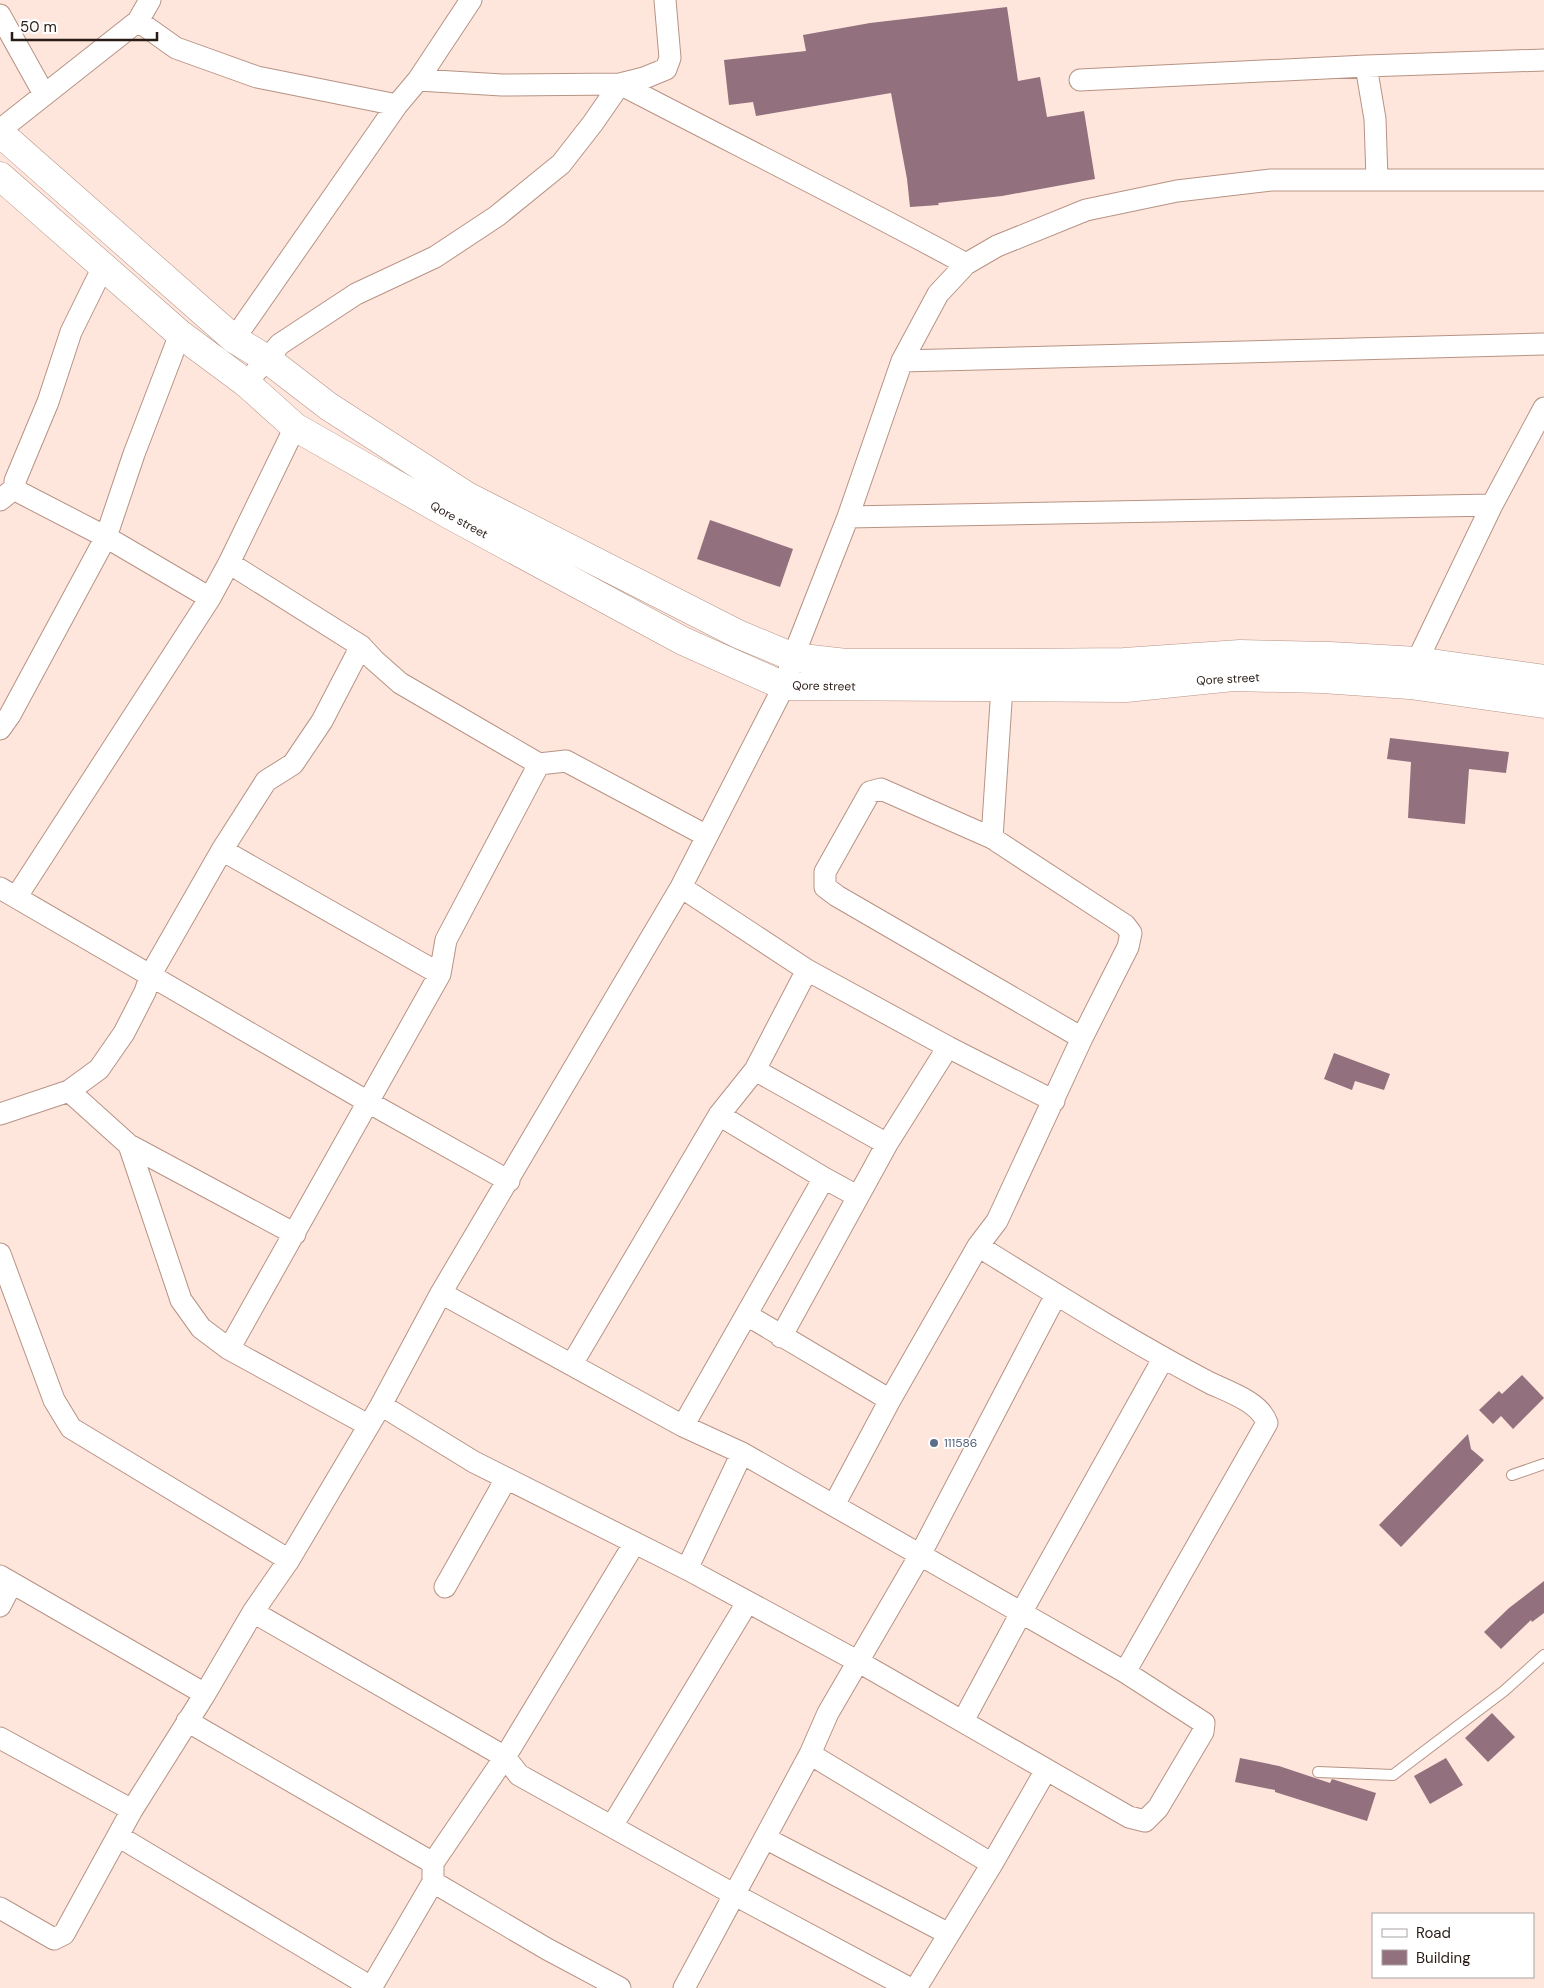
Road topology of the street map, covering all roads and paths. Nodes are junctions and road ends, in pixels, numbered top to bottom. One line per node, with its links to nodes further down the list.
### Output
1 (150, 0): 5 (street)
2 (471, 0): 8 (street)
3 (665, 0): 10 (street)
4 (0, 15): 11 (street)
5 (138, 22): 11 (street); 12 (street)
6 (1544, 60): 7 (street)
7 (1366, 66): 9 (street); 15 (street)
8 (418, 80): 10 (street); 12 (street)
9 (1080, 80)
10 (620, 84): 17 (street); 24 (street)
11 (44, 94): 13 (street)
12 (397, 105): 22 (street)
13 (0, 132): 19 (street, Qore street)
14 (0, 176): 18 (street, Qore street)
15 (1377, 179): 16 (street); 17 (street)
16 (1544, 180)
17 (966, 264): 25 (street)
18 (103, 268): 20 (street, Qore street); 29 (street)
19 (168, 282): 20 (street); 22 (street, Qore street)
20 (149, 307): 21 (street, Qore street)
21 (180, 334): 26 (street, Qore street); 32 (street)
22 (234, 339): 24 (street, Qore street)
23 (1544, 344): 25 (street)
24 (267, 359): 26 (street); 36 (street, Qore street)
25 (902, 361): 31 (street)
26 (246, 383): 28 (street, Qore street)
27 (1544, 408): 30 (street)
28 (295, 428): 33 (street); 39 (street, Qore street)
29 (8, 494): 32 (street)
30 (1492, 505): 31 (street); 37 (street)
31 (848, 517): 36 (street)
32 (106, 537): 34 (street); 42 (street)
33 (229, 563): 34 (street); 35 (street)
34 (210, 598): 48 (street)
35 (362, 646): 43 (street); 46 (street)
36 (793, 658): 37 (street, Qore street); 39 (street)
37 (1418, 661): 38 (street, Qore street)
38 (1544, 679)
39 (784, 686): 40 (street, Qore street); 44 (street)
40 (1002, 688): 41 (street, Qore street); 45 (street)
41 (1544, 704)
42 (0, 729)
43 (539, 764): 44 (street); 51 (street)
44 (707, 836): 47 (street)
45 (992, 838): 52 (street); 52 (street)
46 (222, 850): 50 (street); 51 (street)
47 (681, 887): 49 (street); 63 (street)
48 (9, 892): 50 (street)
49 (807, 970): 53 (street); 54 (street)
50 (151, 974): 55 (street); 57 (street)
51 (440, 974): 57 (street)
52 (1082, 1038): 56 (street)
53 (948, 1047): 56 (street); 60 (street)
54 (755, 1070): 59 (street); 60 (street)
55 (69, 1091): 58 (street); 61 (street)
56 (1054, 1101): 66 (street)
57 (368, 1102): 63 (street); 65 (street)
58 (0, 1114)
59 (719, 1115): 62 (street); 74 (street)
60 (887, 1144): 64 (street)
61 (129, 1145): 65 (street); 72 (street)
62 (824, 1178): 64 (street); 70 (street)
63 (509, 1181): 68 (street)
64 (857, 1196): 71 (street)
65 (295, 1234): 72 (street)
66 (978, 1246): 69 (street); 75 (street)
67 (0, 1254): 86 (street)
68 (442, 1294): 74 (street); 76 (street)
69 (1056, 1295): 73 (street); 85 (street)
70 (747, 1315): 71 (street); 78 (street)
71 (781, 1337): 75 (street)
72 (229, 1349): 77 (street)
73 (1163, 1359): 93 (street); 96 (street)
74 (572, 1364): 78 (street)
75 (890, 1400): 83 (street)
76 (380, 1405): 77 (street); 82 (street)
77 (368, 1425): 86 (street)
78 (683, 1426): 79 (street)
79 (742, 1454): 83 (street); 87 (street)
80 (1544, 1464): 81 (lane)
81 (1512, 1475)
82 (506, 1479): 84 (street); 89 (street)
83 (834, 1505): 85 (street)
84 (634, 1544): 87 (street); 102 (street)
85 (920, 1555): 93 (street); 95 (street)
86 (289, 1560): 92 (street)
87 (687, 1569): 90 (street)
88 (6, 1579): 91 (street); 97 (street)
89 (445, 1587)
90 (747, 1603): 95 (street); 106 (street)
91 (0, 1606)
92 (253, 1612): 97 (street); 102 (street)
93 (1021, 1613): 96 (street); 98 (street)
94 (1544, 1655): 104 (lane)
95 (859, 1662): 98 (street); 101 (street)
96 (1125, 1672): 103 (street)
97 (205, 1694): 99 (street)
98 (963, 1721): 103 (street)
99 (187, 1722): 105 (street); 110 (street)
100 (0, 1738): 105 (street)
101 (810, 1754): 108 (street); 109 (street)
102 (505, 1757): 106 (street); 110 (street)
103 (1046, 1770): 109 (street)
104 (1318, 1772)
105 (132, 1810): 107 (street)
106 (612, 1826): 111 (street)
107 (118, 1836): 112 (street); 115 (street)
108 (765, 1838): 111 (street); 113 (street)
109 (992, 1864): 113 (street)
110 (433, 1873): 114 (street); 115 (street)
111 (735, 1895): 116 (street); 117 (street)
112 (0, 1908)
113 (949, 1934): 118 (street)
114 (608, 1985)
115 (371, 1988)
116 (684, 1988)
117 (910, 1988)
118 (916, 1988)

